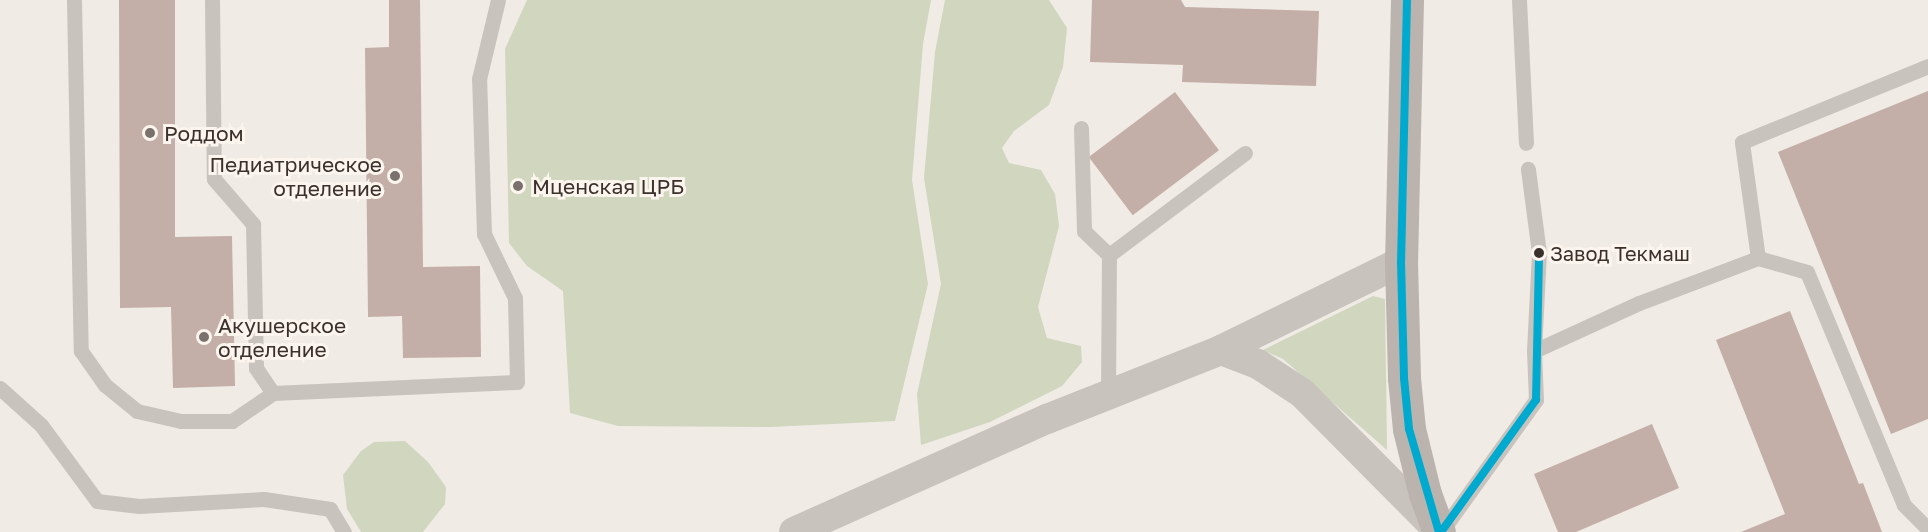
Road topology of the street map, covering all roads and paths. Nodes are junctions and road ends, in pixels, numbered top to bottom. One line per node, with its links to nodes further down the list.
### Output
1 (74, 0): 17 (lane)
2 (212, 0): 17 (lane)
3 (498, 0): 17 (lane)
4 (1407, 0): 13 (main road)
5 (1519, 0): 8 (lane)
6 (1928, 66): 12 (lane)
7 (1081, 128): 11 (lane)
8 (1526, 143)
9 (1245, 153): 11 (lane)
10 (1528, 169): 15 (lane)
11 (1109, 255): 18 (lane)
12 (1758, 258): 15 (lane); 19 (lane)
13 (1401, 262): 14 (street); 22 (main road)
14 (1221, 350): 18 (street); 22 (street)
15 (1534, 351): 22 (lane)
16 (0, 388): 20 (lane)
17 (273, 393)
18 (1108, 394): 21 (street)
19 (1928, 529)
20 (344, 532)
21 (794, 532)
22 (1440, 532)

